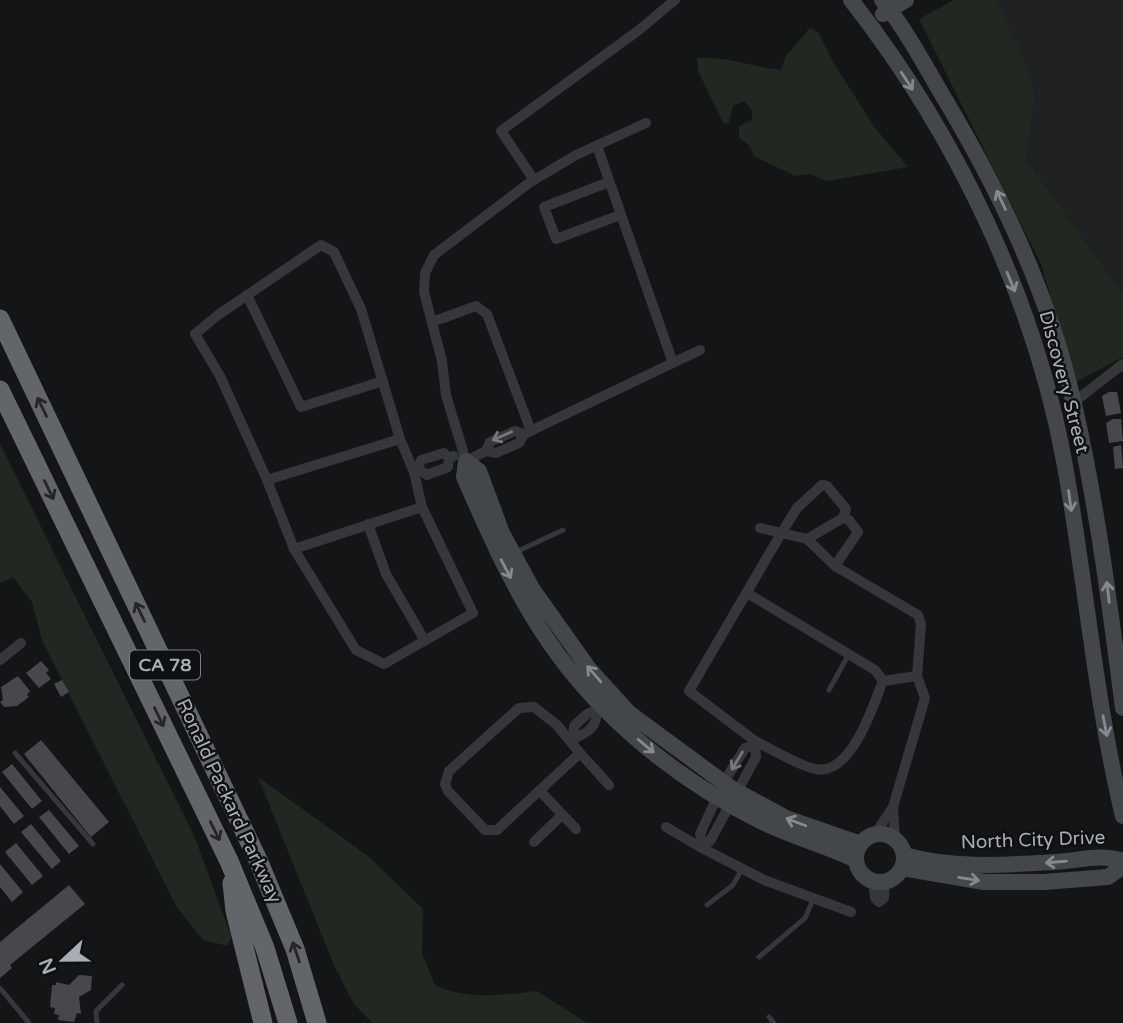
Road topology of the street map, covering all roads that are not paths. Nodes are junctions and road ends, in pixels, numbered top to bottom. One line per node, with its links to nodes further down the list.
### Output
1 (675, 0): 8 (street)
2 (851, 0): 5 (street, Discovery Street)
3 (906, 0): 4 (street)
4 (886, 5): 5 (street); 20 (street, Discovery Street, one-way to 4)
5 (869, 24): 56 (street, Discovery Street, one-way to 56)
6 (646, 123): 7 (street)
7 (597, 146): 8 (street); 9 (street)
8 (534, 180): 13 (street)
9 (609, 182): 10 (street); 10 (street)
10 (620, 215): 15 (street)
11 (247, 295): 17 (street); 17 (street); 26 (street)
12 (0, 319): 79 (highway, Ronald Packard Parkway / CA 78, one-way to 12)
13 (432, 321): 22 (street); 24 (street)
14 (700, 350): 15 (street)
15 (673, 363): 22 (street)
16 (1123, 364): 20 (street)
17 (383, 381): 23 (street)
18 (0, 390): 21 (highway, Ronald Packard Parkway / CA 78)
19 (0, 397): 21 (highway)
20 (1074, 402): 46 (street, Discovery Street, one-way to 20)
21 (19, 429): 66 (highway, Ronald Packard Parkway / CA 78, one-way to 66)
22 (528, 432): 24 (street)
23 (400, 439): 25 (street); 26 (street)
24 (465, 457): 25 (street); 35 (street); 45 (street, one-way to 45)
25 (416, 470): 27 (street)
26 (267, 480): 34 (street)
27 (422, 507): 29 (street); 38 (street)
28 (843, 518): 32 (street); 33 (street); 36 (street)
29 (368, 524): 34 (street); 38 (street)
30 (760, 527): 32 (street)
31 (564, 530): 35 (lane)
32 (782, 532): 33 (street); 37 (street)
33 (807, 539): 36 (street)
34 (294, 549): 38 (street)
35 (513, 554): 45 (street, one-way to 35)
36 (835, 566): 42 (street)
37 (747, 593): 40 (street); 48 (street)
38 (425, 641)
39 (21, 643): 41 (street)
40 (849, 654): 43 (street); 44 (lane)
41 (0, 660)
42 (917, 676): 43 (street); 54 (street)
43 (883, 681): 48 (street)
44 (830, 690)
45 (604, 704): 47 (street); 53 (street)
46 (1123, 708)
47 (571, 740): 50 (street); 52 (street)
48 (754, 744): 53 (street)
49 (15, 753): 62 (lane)
50 (580, 753): 51 (street); 52 (street)
51 (610, 785)
52 (540, 791): 55 (street)
53 (727, 793): 63 (street, one-way to 53); 64 (street); 65 (street)
54 (893, 807): 59 (street); 60 (street)
55 (562, 815): 58 (street); 61 (street)
56 (1123, 816)
57 (666, 827): 64 (street)
58 (576, 829)
59 (874, 834): 60 (street); 63 (street)
60 (895, 839): 68 (street)
61 (534, 842)
62 (93, 844)
63 (861, 844): 65 (street)
64 (701, 845): 70 (street)
65 (856, 860): 71 (street)
66 (229, 861): 82 (highway); 83 (highway, Ronald Packard Parkway / CA 78)
67 (1123, 861): 68 (street, North City Drive, one-way to 68)
68 (903, 862): 69 (street, North City Drive, one-way to 69); 71 (street)
69 (1123, 866)
70 (742, 869): 72 (street); 73 (lane)
71 (879, 881): 74 (street)
72 (813, 900): 75 (street); 76 (lane)
73 (707, 905)
74 (879, 908)
75 (851, 912)
76 (759, 957)
77 (122, 985): 81 (lane)
78 (0, 988): 80 (lane)
79 (317, 1021)
80 (29, 1023)
81 (97, 1023)
82 (263, 1023)
83 (288, 1023)

